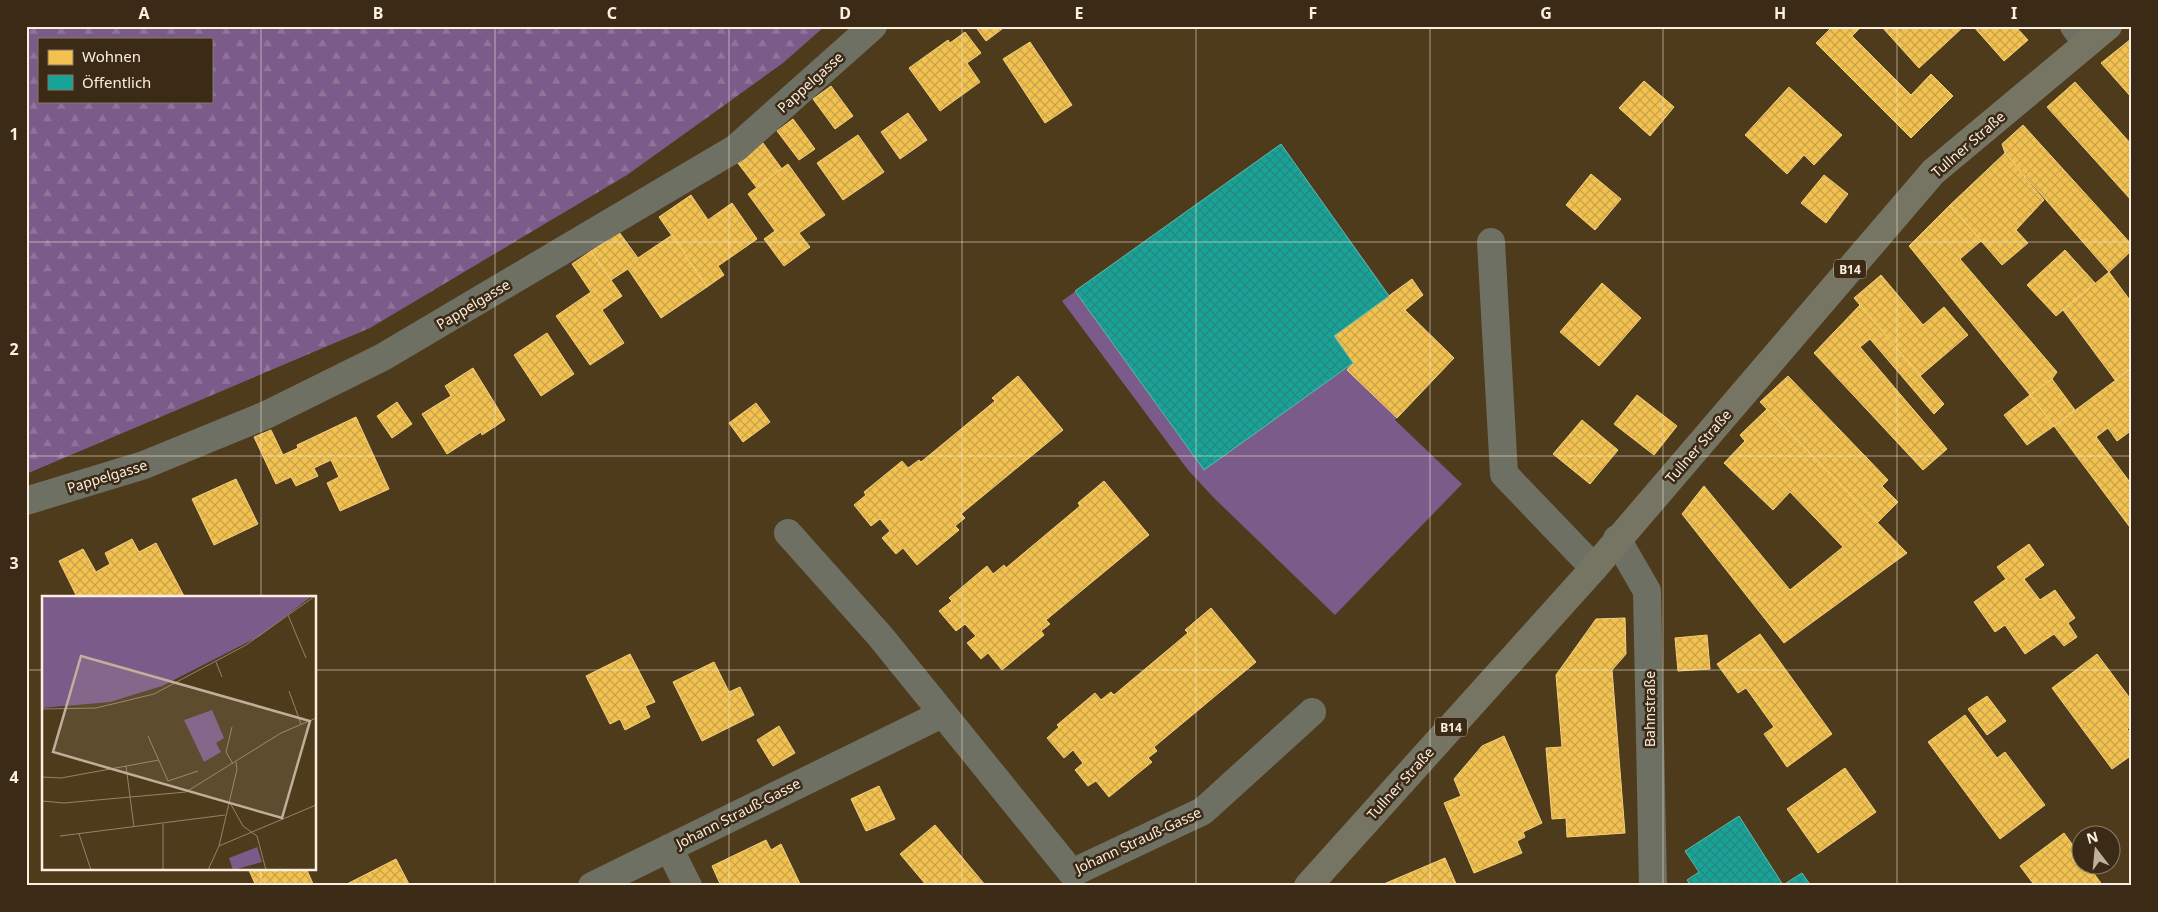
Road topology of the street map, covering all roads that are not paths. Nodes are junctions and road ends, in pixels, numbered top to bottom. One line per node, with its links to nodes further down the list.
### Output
1 (873, 26): 5 (street, Pappelgasse)
2 (2108, 26): 3 (main road, Tullner Straße / B14)
3 (2080, 34): 7 (main road, Tullner Straße / B14)
4 (1491, 242): 8 (street)
5 (26, 501)
6 (788, 533): 10 (street, Johann Strauß-Gasse)
7 (1617, 539): 8 (main road, Tullner Straße / B14); 15 (street, Bahnstraße)
8 (1594, 568): 14 (main road, Tullner Straße / B14)
9 (1312, 712): 10 (street, Johann Strauß-Gasse)
10 (942, 714): 11 (street, Johann Strauß-Gasse)
11 (669, 848): 12 (street, Johann Strauß-Gasse); 13 (street, Johann Strauß-Gasse)
12 (592, 886)
13 (688, 886)
14 (1308, 886)
15 (1653, 886)

